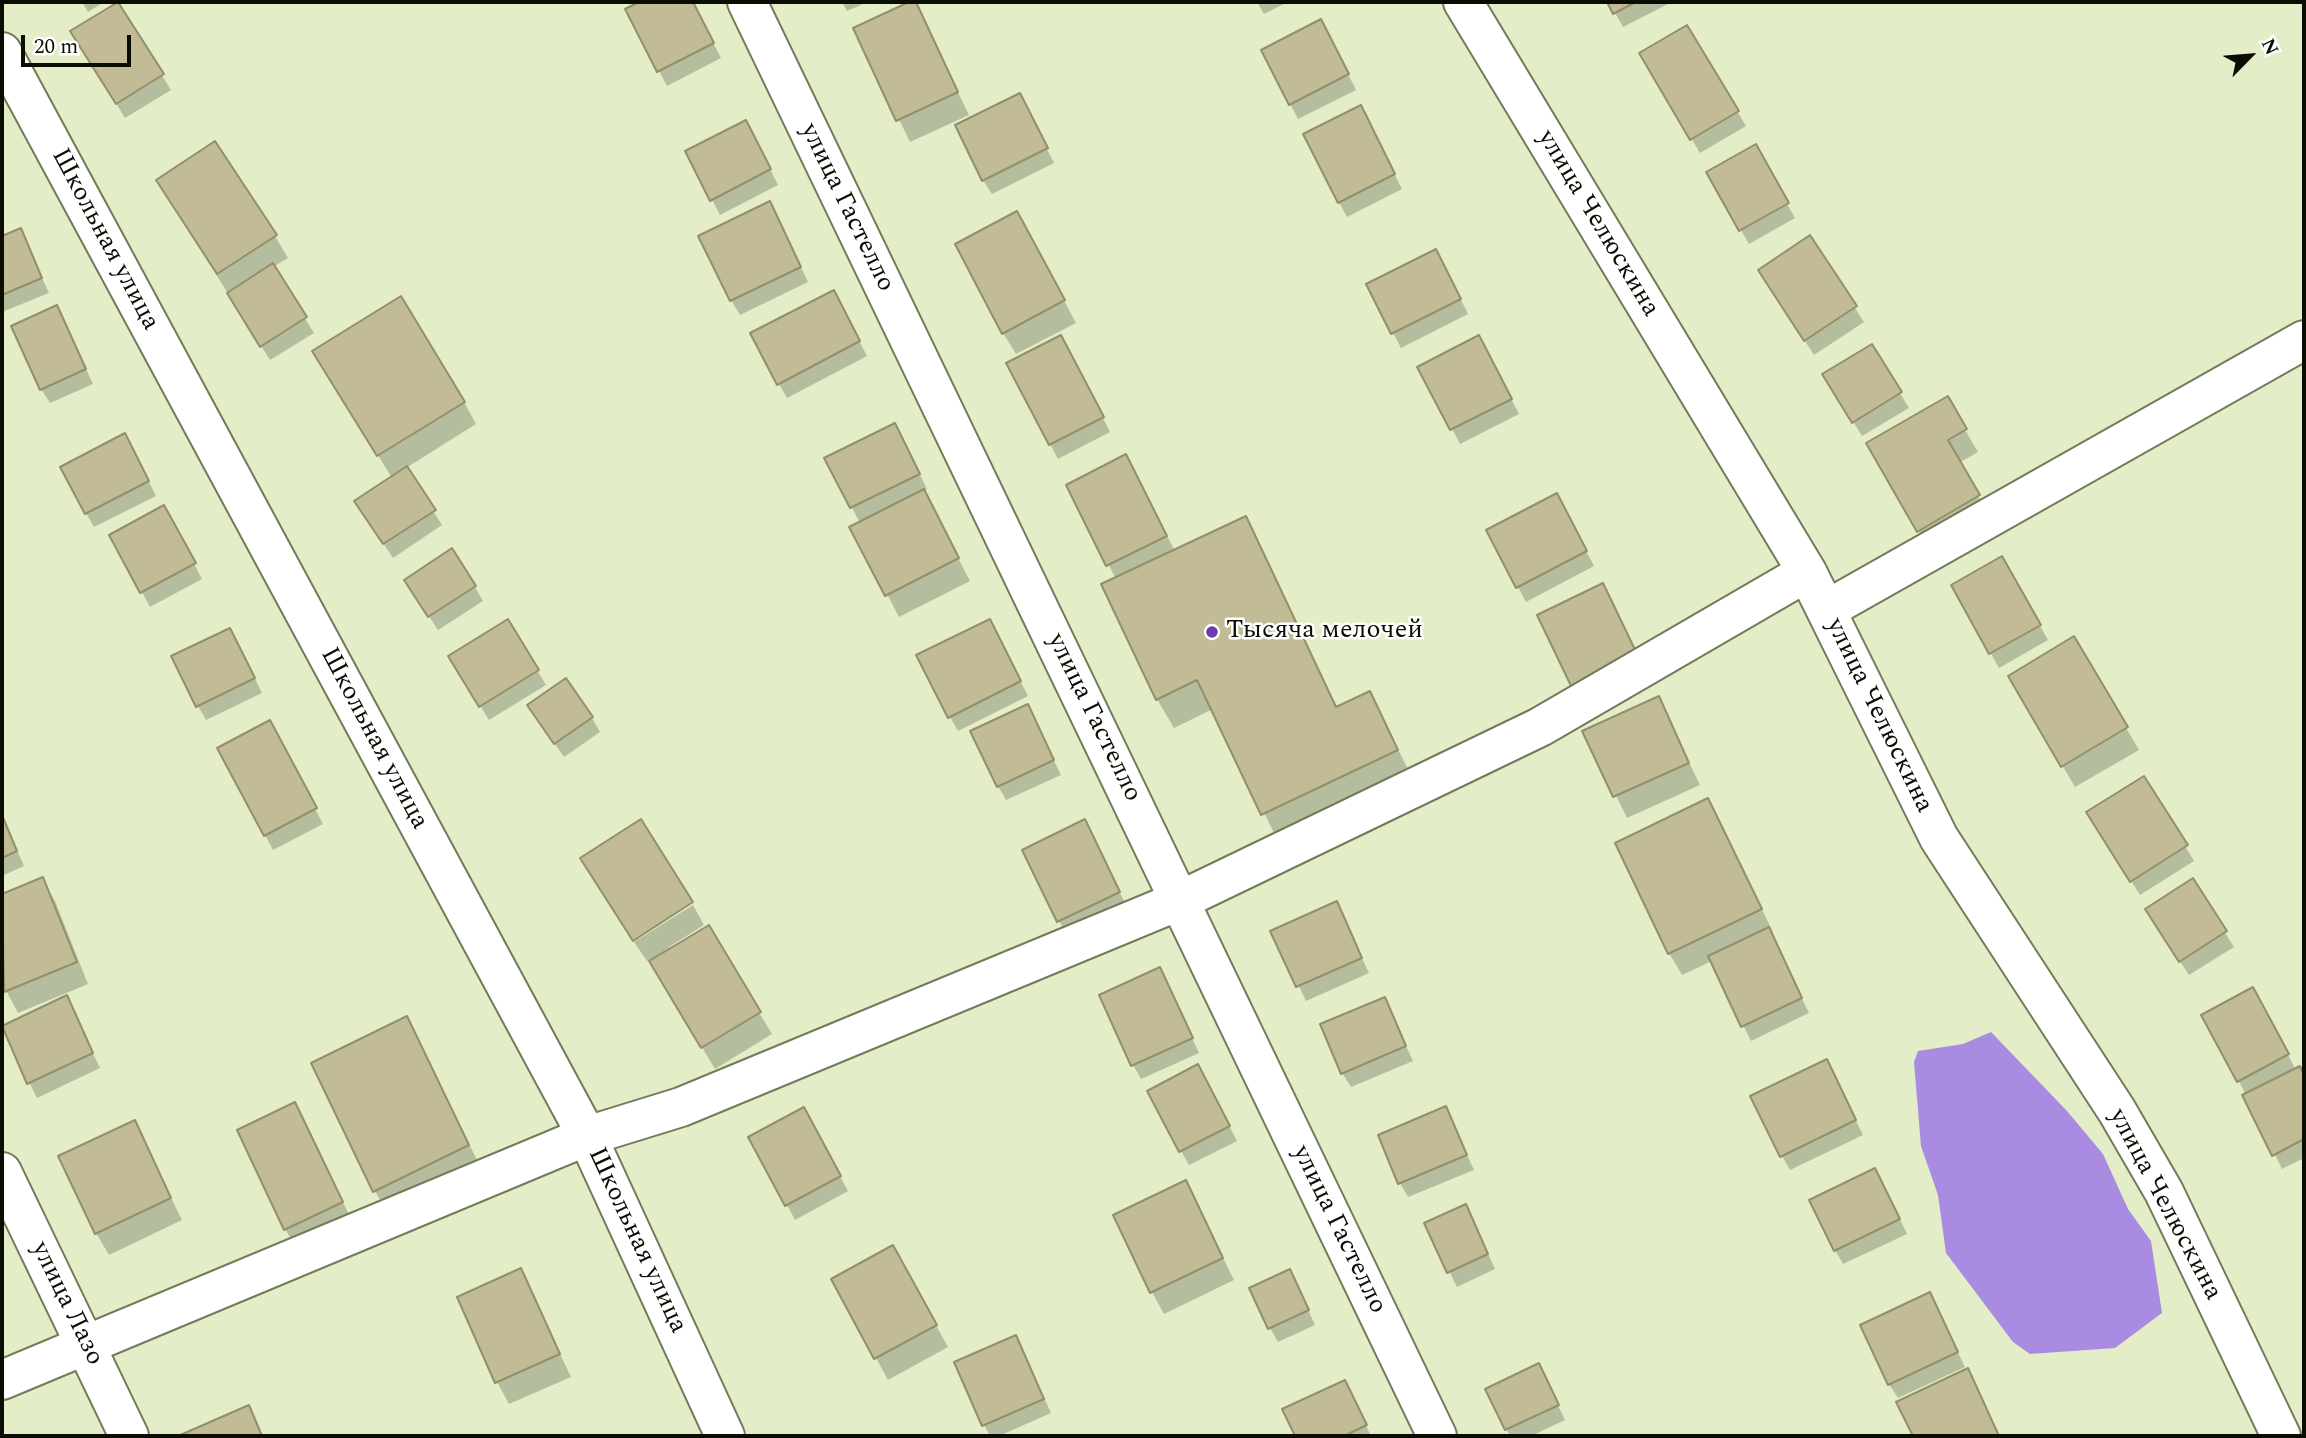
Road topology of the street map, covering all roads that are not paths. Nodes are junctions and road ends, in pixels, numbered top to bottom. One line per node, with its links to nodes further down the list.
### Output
1 (747, 2): 7 (street, улица Гастелло)
2 (1463, 2): 5 (street, улица Челюскина)
3 (2, 52): 8 (street, Школьная улица)
4 (2304, 340): 6 (street)
5 (1807, 572): 6 (street, улица Челюскина); 7 (street)
6 (1826, 610): 15 (street, улица Челюскина)
7 (1181, 900): 8 (street); 14 (street, улица Гастелло)
8 (587, 1136): 10 (street); 13 (street, Школьная улица)
9 (2, 1172): 10 (street, улица Лазо)
10 (87, 1345): 11 (street); 12 (street, улица Лазо)
11 (2, 1380)
12 (129, 1436)
13 (725, 1436)
14 (1437, 1436)
15 (2281, 1436)

